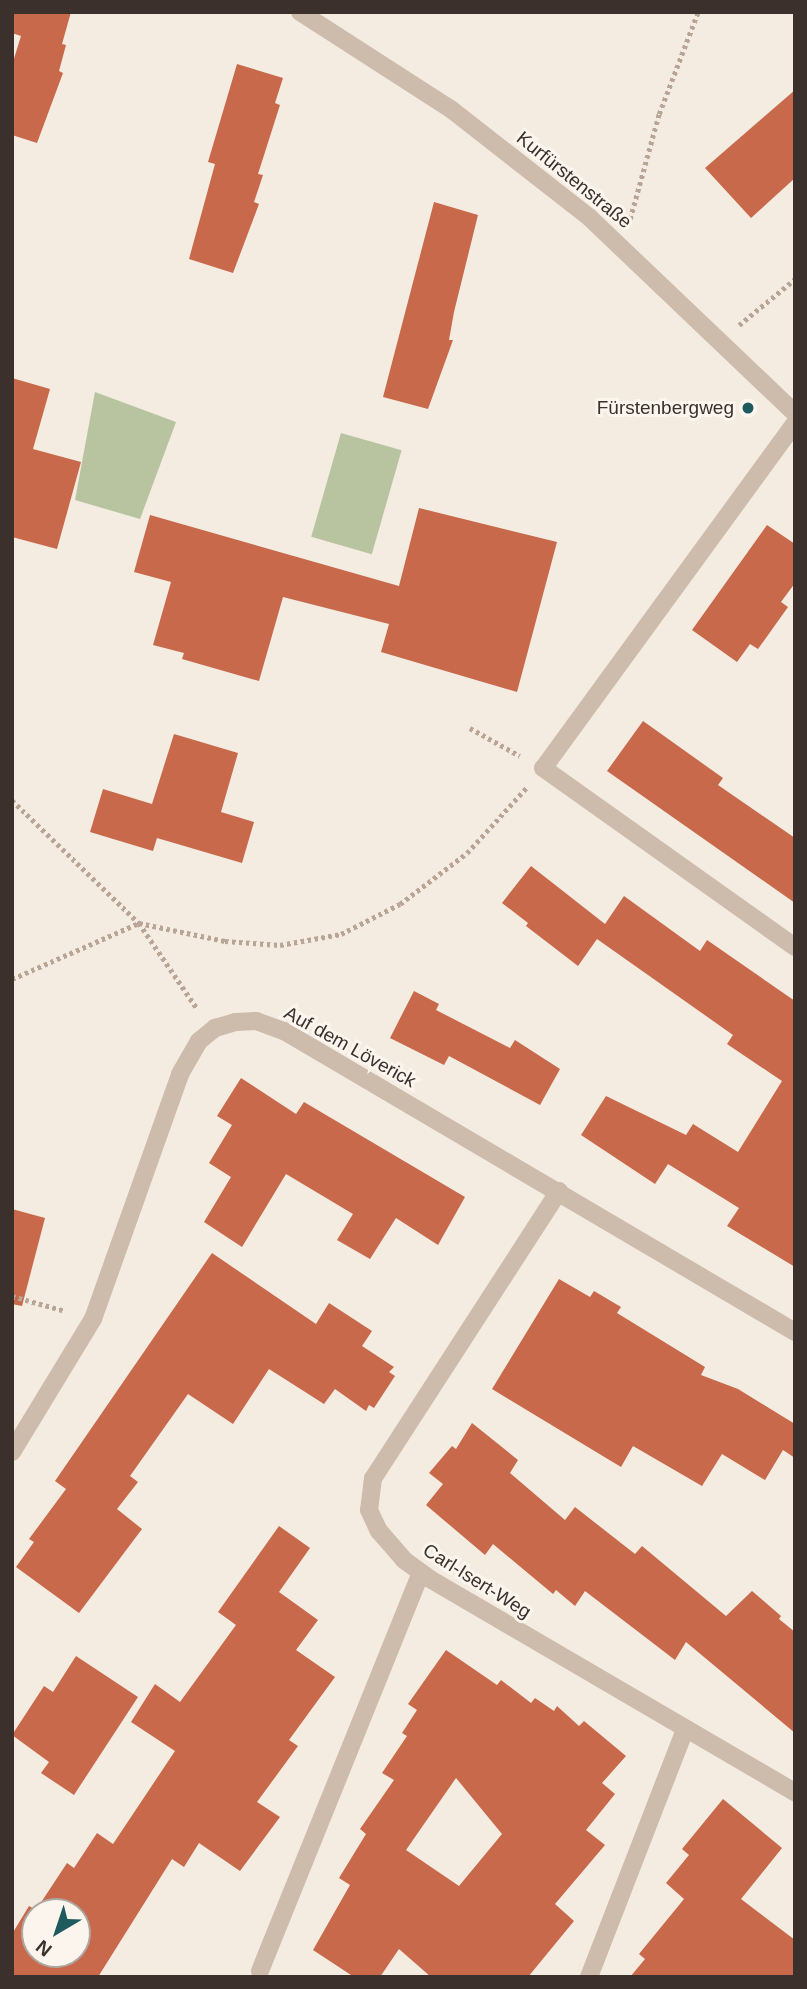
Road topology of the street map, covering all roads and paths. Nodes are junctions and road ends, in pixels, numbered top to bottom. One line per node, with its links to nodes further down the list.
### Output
1 (300, 12): 3 (street, Kurfürstenstraße)
2 (698, 12): 3 (path)
3 (623, 247): 5 (street, Kurfürstenstraße)
4 (795, 279): 5 (path)
5 (718, 343): 6 (street, Kurfürstenstraße)
6 (795, 413)
7 (795, 423): 9 (street)
8 (470, 728): 9 (path)
9 (543, 768): 11 (path); 12 (street)
10 (12, 800): 11 (path)
11 (139, 923): 13 (path); 14 (path)
12 (795, 947)
13 (12, 979)
14 (215, 1028): 15 (street, Auf dem Löverick); 17 (street)
15 (559, 1191): 18 (street, Auf dem Löverick); 20 (street, Carl-Isert-Weg)
16 (12, 1296): 17 (path)
17 (93, 1319): 19 (street)
18 (795, 1332)
19 (12, 1452)
20 (421, 1573): 21 (street, Carl-Isert-Weg); 23 (street)
21 (685, 1730): 22 (street, Carl-Isert-Weg); 24 (street)
22 (795, 1792)
23 (260, 1971)
24 (589, 1977)

